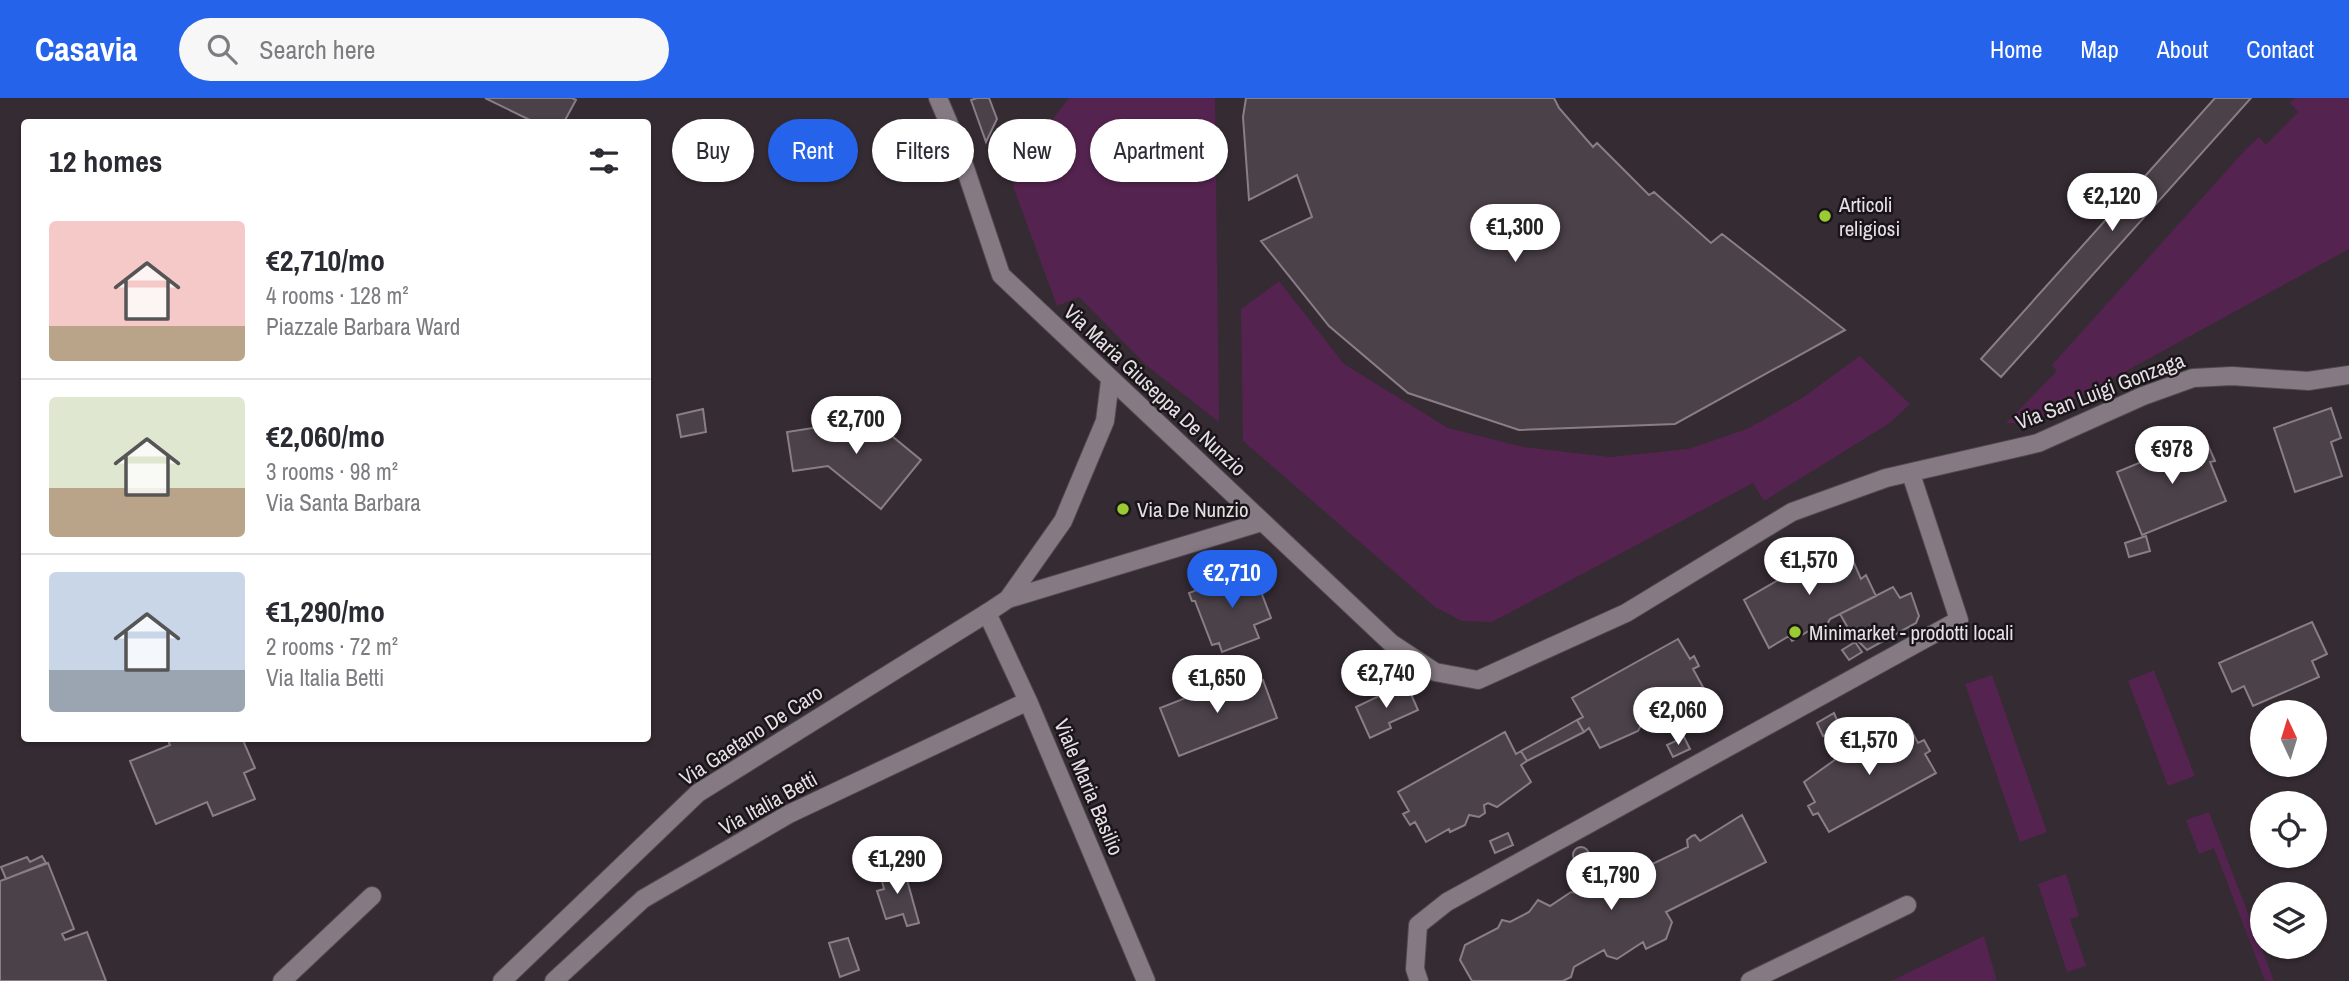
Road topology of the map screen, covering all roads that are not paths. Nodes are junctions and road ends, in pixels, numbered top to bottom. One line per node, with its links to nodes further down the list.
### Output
1 (939, 102): 3 (street, Via Maria Giuseppa De Nunzio)
2 (2349, 376): 4 (street, Via San Luigi Gonzaga)
3 (1110, 381): 5 (street, Via Maria Giuseppa De Nunzio); 6 (street)
4 (1911, 474): 5 (street, Via Maria Giuseppa De Nunzio); 15 (street)
5 (1262, 522): 6 (street)
6 (1008, 599): 7 (street, Via Gaetano De Caro)
7 (987, 613): 8 (street, Viale Maria Basilio); 12 (street, Via Gaetano De Caro)
8 (1028, 701): 13 (street, Via Italia Betti); 14 (street, Viale Maria Basilio)
9 (372, 896): 11 (street)
10 (1907, 905): 16 (street)
11 (282, 981)
12 (502, 981)
13 (554, 981)
14 (1146, 981)
15 (1419, 981)
16 (1750, 981)

